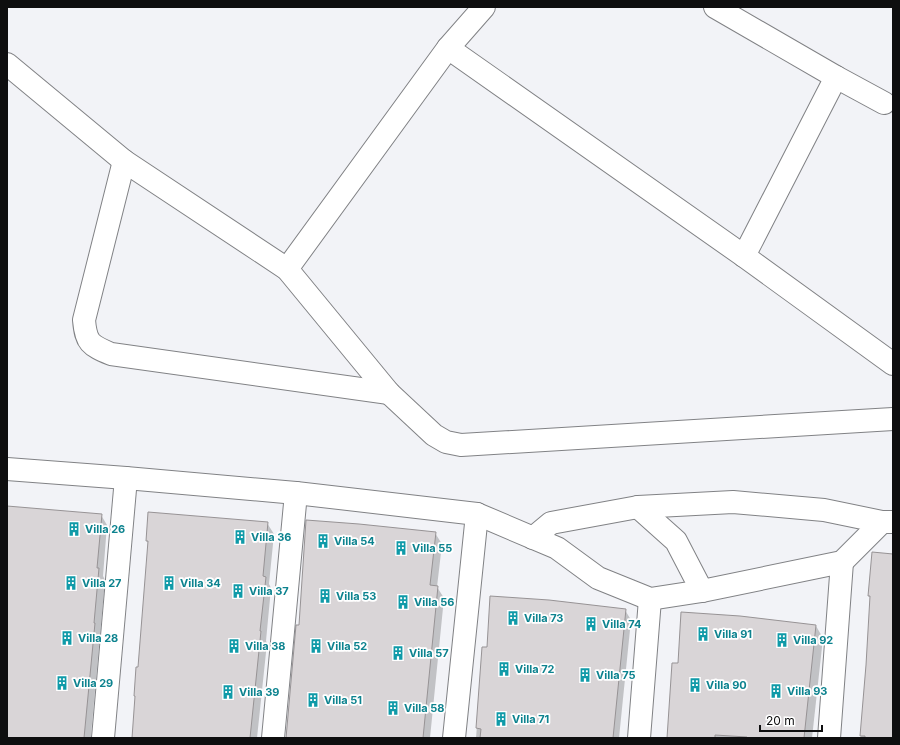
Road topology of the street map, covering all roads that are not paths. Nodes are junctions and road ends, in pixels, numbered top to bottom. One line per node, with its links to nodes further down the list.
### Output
1 (484, 7): 3 (street)
2 (715, 7): 5 (street)
3 (448, 48): 8 (street); 9 (street)
4 (7, 64): 7 (street)
5 (836, 77): 6 (street); 8 (street)
6 (884, 103)
7 (124, 161): 9 (street); 11 (street)
8 (744, 256): 10 (street)
9 (287, 269): 11 (street)
10 (893, 364)
11 (389, 393): 12 (street)
12 (893, 419)
13 (7, 469): 14 (street)
14 (126, 478): 15 (street); 23 (street)
15 (296, 493): 17 (street); 24 (street)
16 (638, 507): 18 (street); 19 (street); 21 (street)
17 (477, 514): 19 (street); 25 (street)
18 (888, 522): 20 (street)
19 (533, 538): 22 (street)
20 (842, 562): 21 (street); 27 (street)
21 (702, 591): 22 (street)
22 (650, 599): 26 (street)
23 (103, 738)
24 (273, 738)
25 (454, 738)
26 (639, 738)
27 (829, 738)

